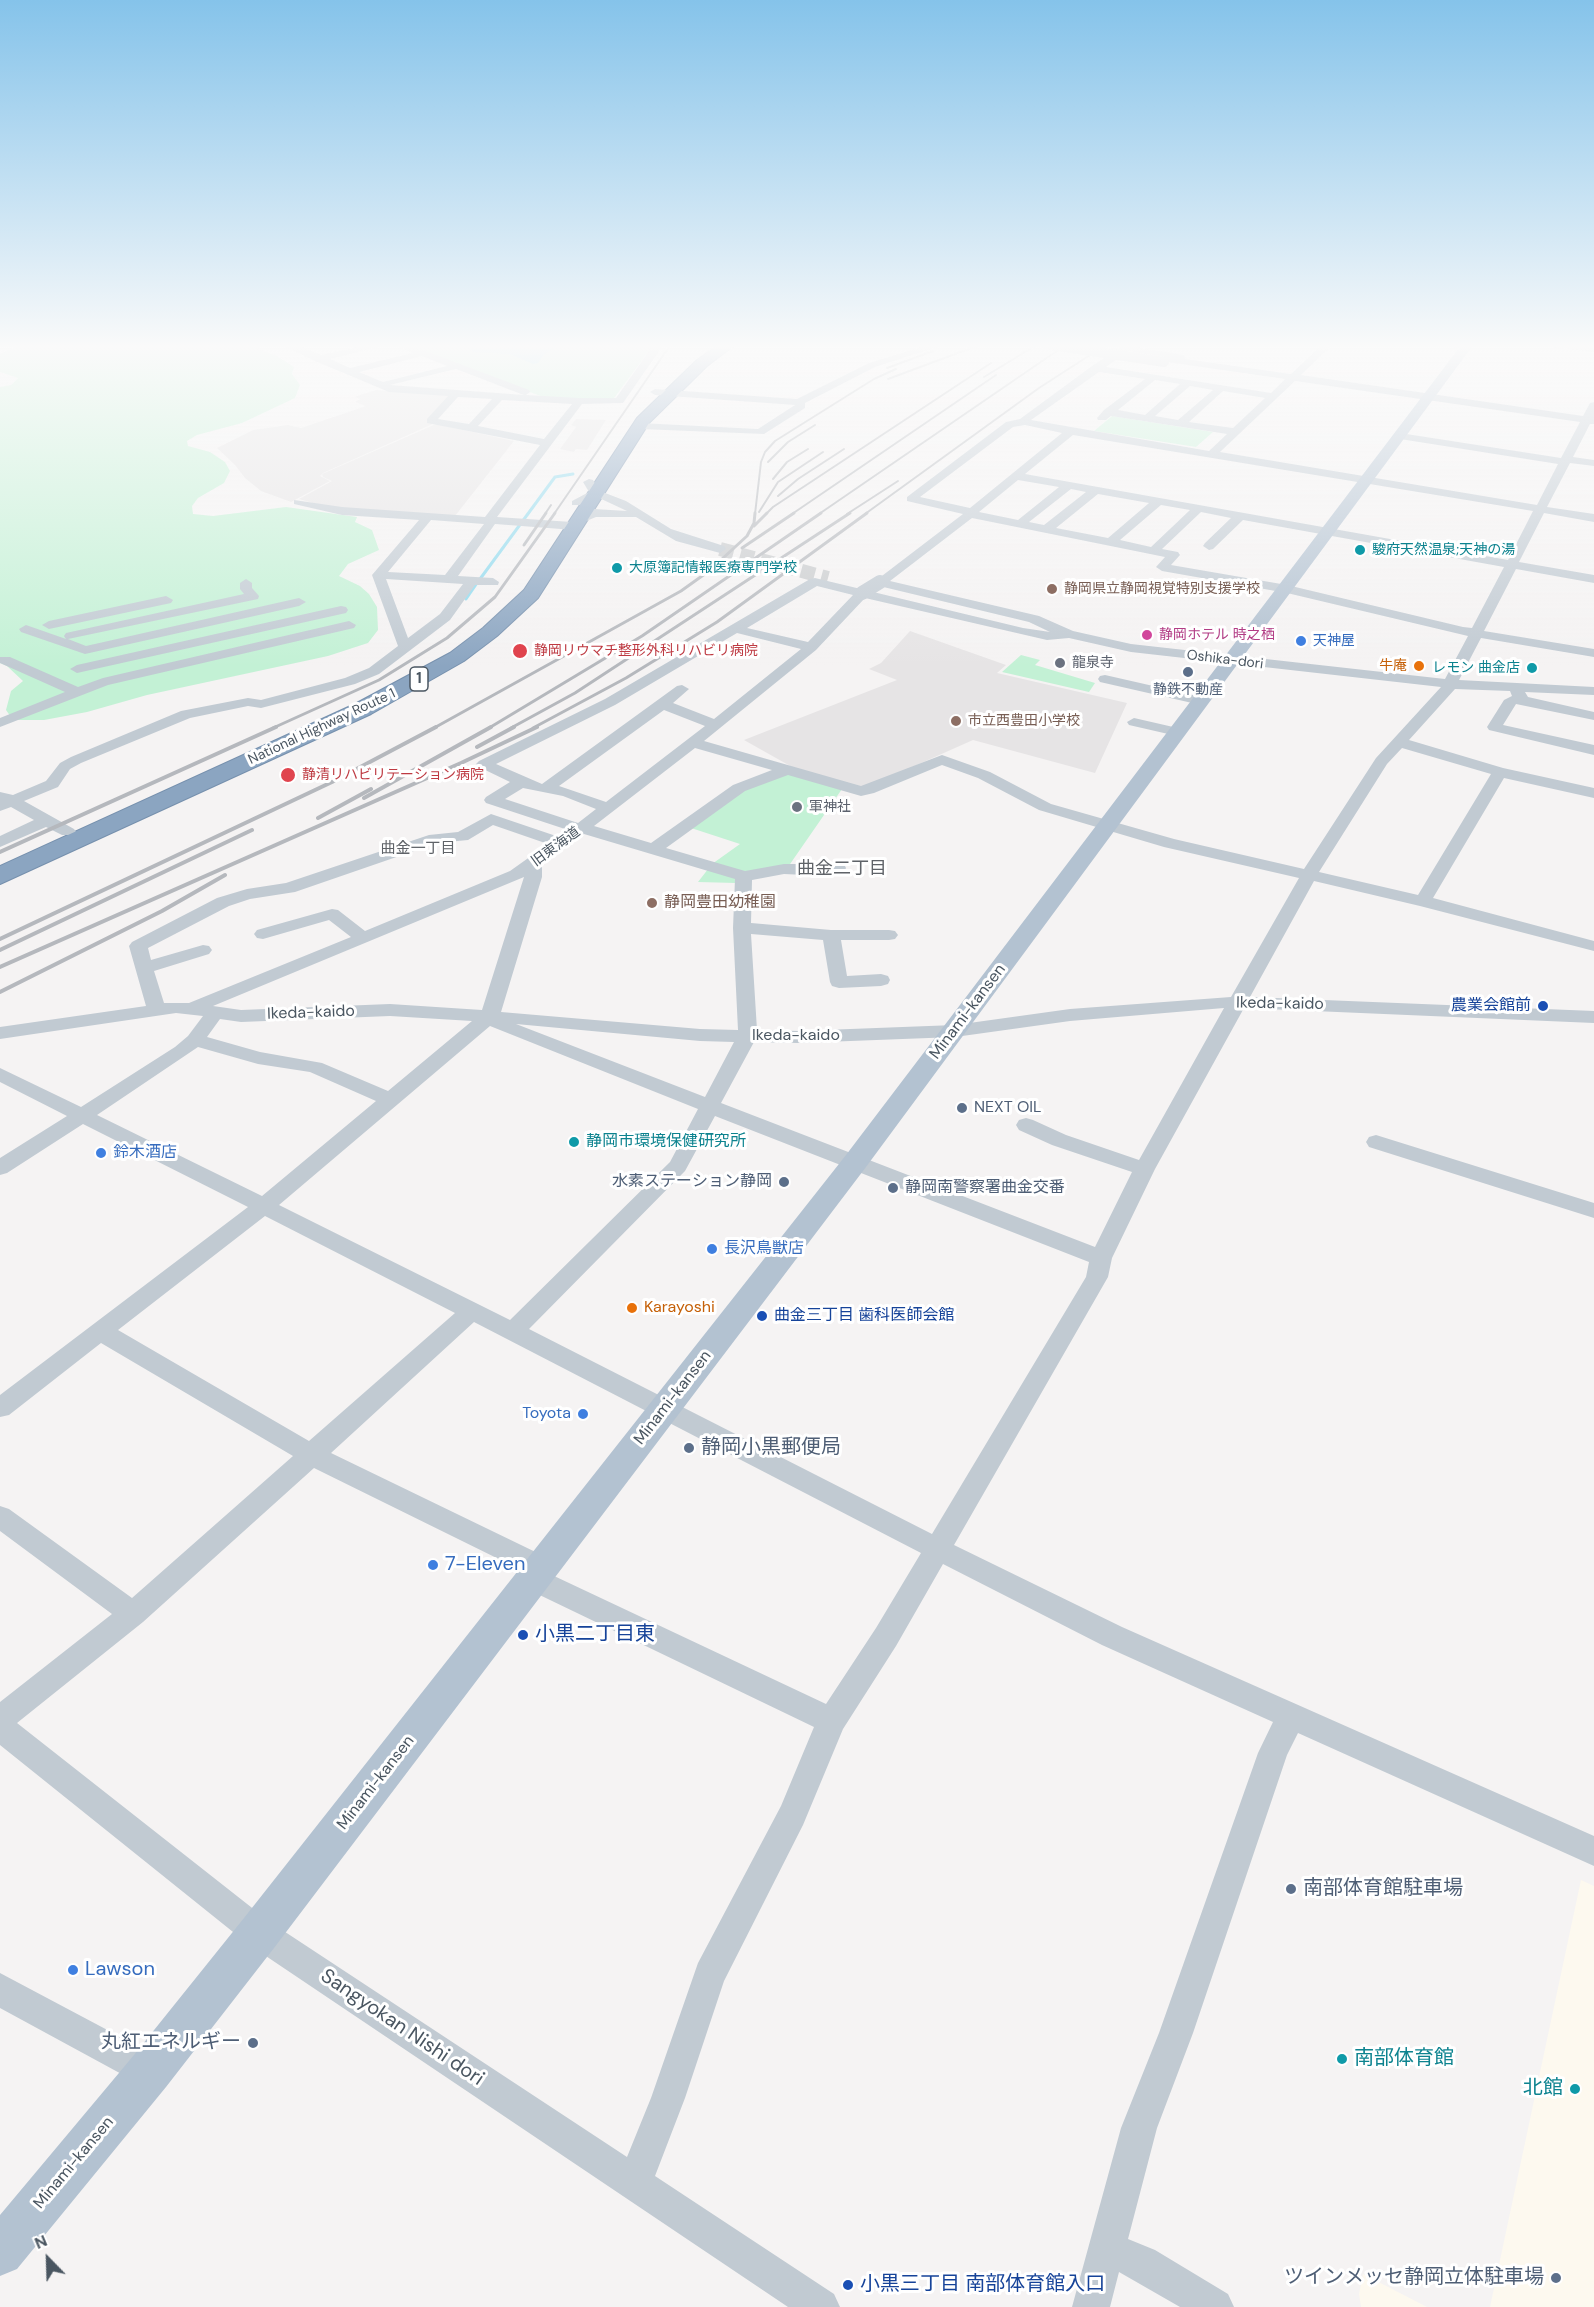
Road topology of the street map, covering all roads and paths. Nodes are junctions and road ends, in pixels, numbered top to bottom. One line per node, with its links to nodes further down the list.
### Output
1 (541, 452): 29 (street)
2 (613, 452): 17 (highway, National Highway Route 1 / 1)
3 (620, 452): 17 (highway, National Highway Route 1 / 1)
4 (973, 452): 23 (street)
5 (1046, 452): 14 (street, 旧東海道)
6 (1198, 452): 11 (street)
7 (1214, 452): 11 (street)
8 (1389, 452): 15 (main road, Minami-kansen)
9 (1508, 452): 12 (street)
10 (1571, 452): 12 (street)
11 (1212, 454): 15 (street)
12 (1566, 460): 13 (street); 22 (street)
13 (1594, 463)
14 (1016, 476): 16 (street); 23 (street, 旧東海道)
15 (1368, 480): 22 (street); 32 (main road, Minami-kansen)
16 (1070, 485): 18 (street); 30 (street)
17 (593, 487): 25 (street); 28 (highway, National Highway Route 1 / 1)
18 (1096, 490): 19 (street); 31 (street)
19 (1159, 501): 21 (street); 33 (street)
20 (298, 502): 26 (street)
21 (1199, 508): 24 (street); 36 (street)
22 (1540, 509): 27 (street); 37 (street)
23 (971, 513): 30 (street); 44 (street, 旧東海道)
24 (1240, 515): 32 (street); 34 (street)
25 (641, 516): 28 (street); 35 (street)
26 (428, 517): 29 (street); 38 (street)
27 (1594, 518)
28 (572, 519): 29 (street); 95 (highway, National Highway Route 1 / 1); 102 (highway, National Highway Route 1 / 1)
29 (490, 521): 40 (street)
30 (1020, 524): 31 (street)
31 (1047, 530): 33 (street)
32 (1329, 531): 37 (street); 46 (main road, Minami-kansen)
33 (1111, 542): 36 (street)
34 (1209, 546)
35 (720, 549)
36 (1153, 551): 46 (street)
37 (1512, 564): 41 (street); 58 (street)
38 (378, 574): 40 (street); 62 (street)
39 (828, 578): 59 (street, Oshika-dori)
40 (449, 579): 42 (street)
41 (1594, 579)
42 (472, 580): 43 (street); 62 (street)
43 (493, 582)
44 (880, 582): 47 (street, 旧東海道, bridge); 59 (street)
45 (246, 583): 52 (street)
46 (1287, 589): 58 (street); 67 (main road, Minami-kansen)
47 (862, 593): 56 (street); 59 (street); 63 (street, 旧東海道)
48 (176, 598): 50 (street)
49 (299, 602): 57 (street)
50 (143, 605): 52 (street); 53 (street)
51 (341, 610): 61 (street)
52 (153, 618): 57 (street); 60 (street)
53 (50, 625)
54 (349, 625): 66 (street)
55 (26, 629): 57 (street)
56 (735, 629): 63 (street); 87 (street)
57 (166, 632): 61 (street)
58 (1476, 632): 64 (street); 70 (street)
59 (1069, 634): 67 (street, Oshika-dori)
60 (71, 636)
61 (178, 646): 66 (street); 68 (street)
62 (405, 647): 90 (street)
63 (812, 647): 80 (street, 旧東海道)
64 (1594, 653)
65 (4, 660): 73 (street)
66 (191, 661): 73 (street)
67 (1232, 661): 70 (street, Oshika-dori); 75 (main road, Minami-kansen)
68 (77, 669)
69 (1105, 678): 75 (street)
70 (1450, 684): 74 (street, Oshika-dori); 82 (street)
71 (682, 689): 76 (street)
72 (1594, 691): 74 (street, Oshika-dori)
73 (77, 692): 79 (street)
74 (1518, 693): 77 (street); 84 (street)
75 (1201, 701): 81 (main road, Minami-kansen)
76 (662, 704): 80 (street); 88 (street)
77 (1594, 716)
78 (1134, 722): 81 (street)
79 (0, 723)
80 (716, 725): 83 (street, 旧東海道)
81 (1177, 732): 93 (main road, Minami-kansen)
82 (1398, 742): 86 (street); 104 (street)
83 (693, 743): 85 (street); 91 (street, 旧東海道)
84 (1594, 750)
85 (787, 770): 93 (street); 98 (street)
86 (1500, 771): 89 (street); 105 (street)
87 (522, 782): 88 (street); 94 (street)
88 (546, 788): 91 (street)
89 (1594, 793)
90 (4, 801): 92 (street)
91 (608, 808): 94 (street, 旧東海道)
92 (47, 820): 95 (street); 96 (street)
93 (1109, 824): 104 (street); 121 (main road, Minami-kansen)
94 (581, 829): 97 (street, 旧東海道); 98 (street)
95 (68, 832): 99 (highway, National Highway Route 1 / 1)
96 (0, 842)
97 (561, 843): 100 (street, 旧東海道); 113 (street)
98 (653, 849): 103 (street)
99 (0, 862)
100 (534, 863): 110 (street, 旧東海道); 120 (street)
101 (837, 868): 103 (street)
102 (0, 876)
103 (744, 876): 106 (street)
104 (1308, 876): 105 (street); 115 (street)
105 (1423, 901): 111 (street)
106 (742, 928): 108 (street); 123 (street)
107 (263, 934): 110 (street)
108 (831, 935): 109 (street); 114 (street)
109 (889, 935)
110 (364, 938): 116 (street, 旧東海道)
111 (1593, 943)
112 (203, 950): 113 (street)
113 (146, 969): 117 (street)
114 (881, 980)
115 (1235, 1002): 119 (street, Ikeda-kaido); 121 (street, Ikeda-kaido); 133 (street)
116 (193, 1008): 117 (street, Ikeda-kaido); 118 (street, Ikeda-kaido)
117 (156, 1009): 122 (street, Ikeda-kaido)
118 (214, 1013): 120 (street, Ikeda-kaido); 124 (street)
119 (1594, 1017)
120 (488, 1018): 123 (street, Ikeda-kaido); 126 (street); 127 (street)
121 (955, 1031): 123 (street, Ikeda-kaido); 131 (main road, Minami-kansen)
122 (0, 1033)
123 (747, 1036): 127 (street)
124 (195, 1040): 126 (street); 128 (street)
125 (0, 1074): 128 (street)
126 (391, 1100): 134 (street)
127 (711, 1106): 131 (street); 139 (street)
128 (82, 1115): 132 (street); 134 (street)
129 (1026, 1125): 133 (street)
130 (1376, 1142): 135 (street)
131 (856, 1161): 136 (street); 141 (main road, Minami-kansen)
132 (0, 1168)
133 (1144, 1169): 136 (street)
134 (264, 1206): 137 (street); 138 (street)
135 (1594, 1211)
136 (1101, 1258): 144 (street)
137 (471, 1312): 139 (street); 142 (street)
138 (100, 1331): 140 (street); 142 (street)
139 (512, 1332): 141 (street)
140 (0, 1408)
141 (665, 1408): 144 (street); 145 (main road, Minami-kansen)
142 (312, 1455): 145 (street); 146 (street)
143 (0, 1517): 146 (street)
144 (937, 1549): 147 (street); 149 (street)
145 (537, 1574): 149 (street); 152 (main road, Minami-kansen)
146 (133, 1614): 148 (street)
147 (1291, 1716): 151 (street); 156 (street)
148 (0, 1719)
149 (831, 1721): 155 (street)
150 (0, 1727): 152 (street, Sangyokan Nishi dori)
151 (1594, 1851)
152 (260, 1933): 154 (main road, Minami-kansen); 155 (street, Sangyokan Nishi dori)
153 (0, 1990): 154 (street)
154 (150, 2071): 157 (main road, Minami-kansen)
155 (634, 2184): 158 (street, Sangyokan Nishi dori)
156 (1107, 2249): 159 (street); 160 (street)
157 (0, 2252)
158 (821, 2307)
159 (1091, 2307)
160 (1215, 2307)

